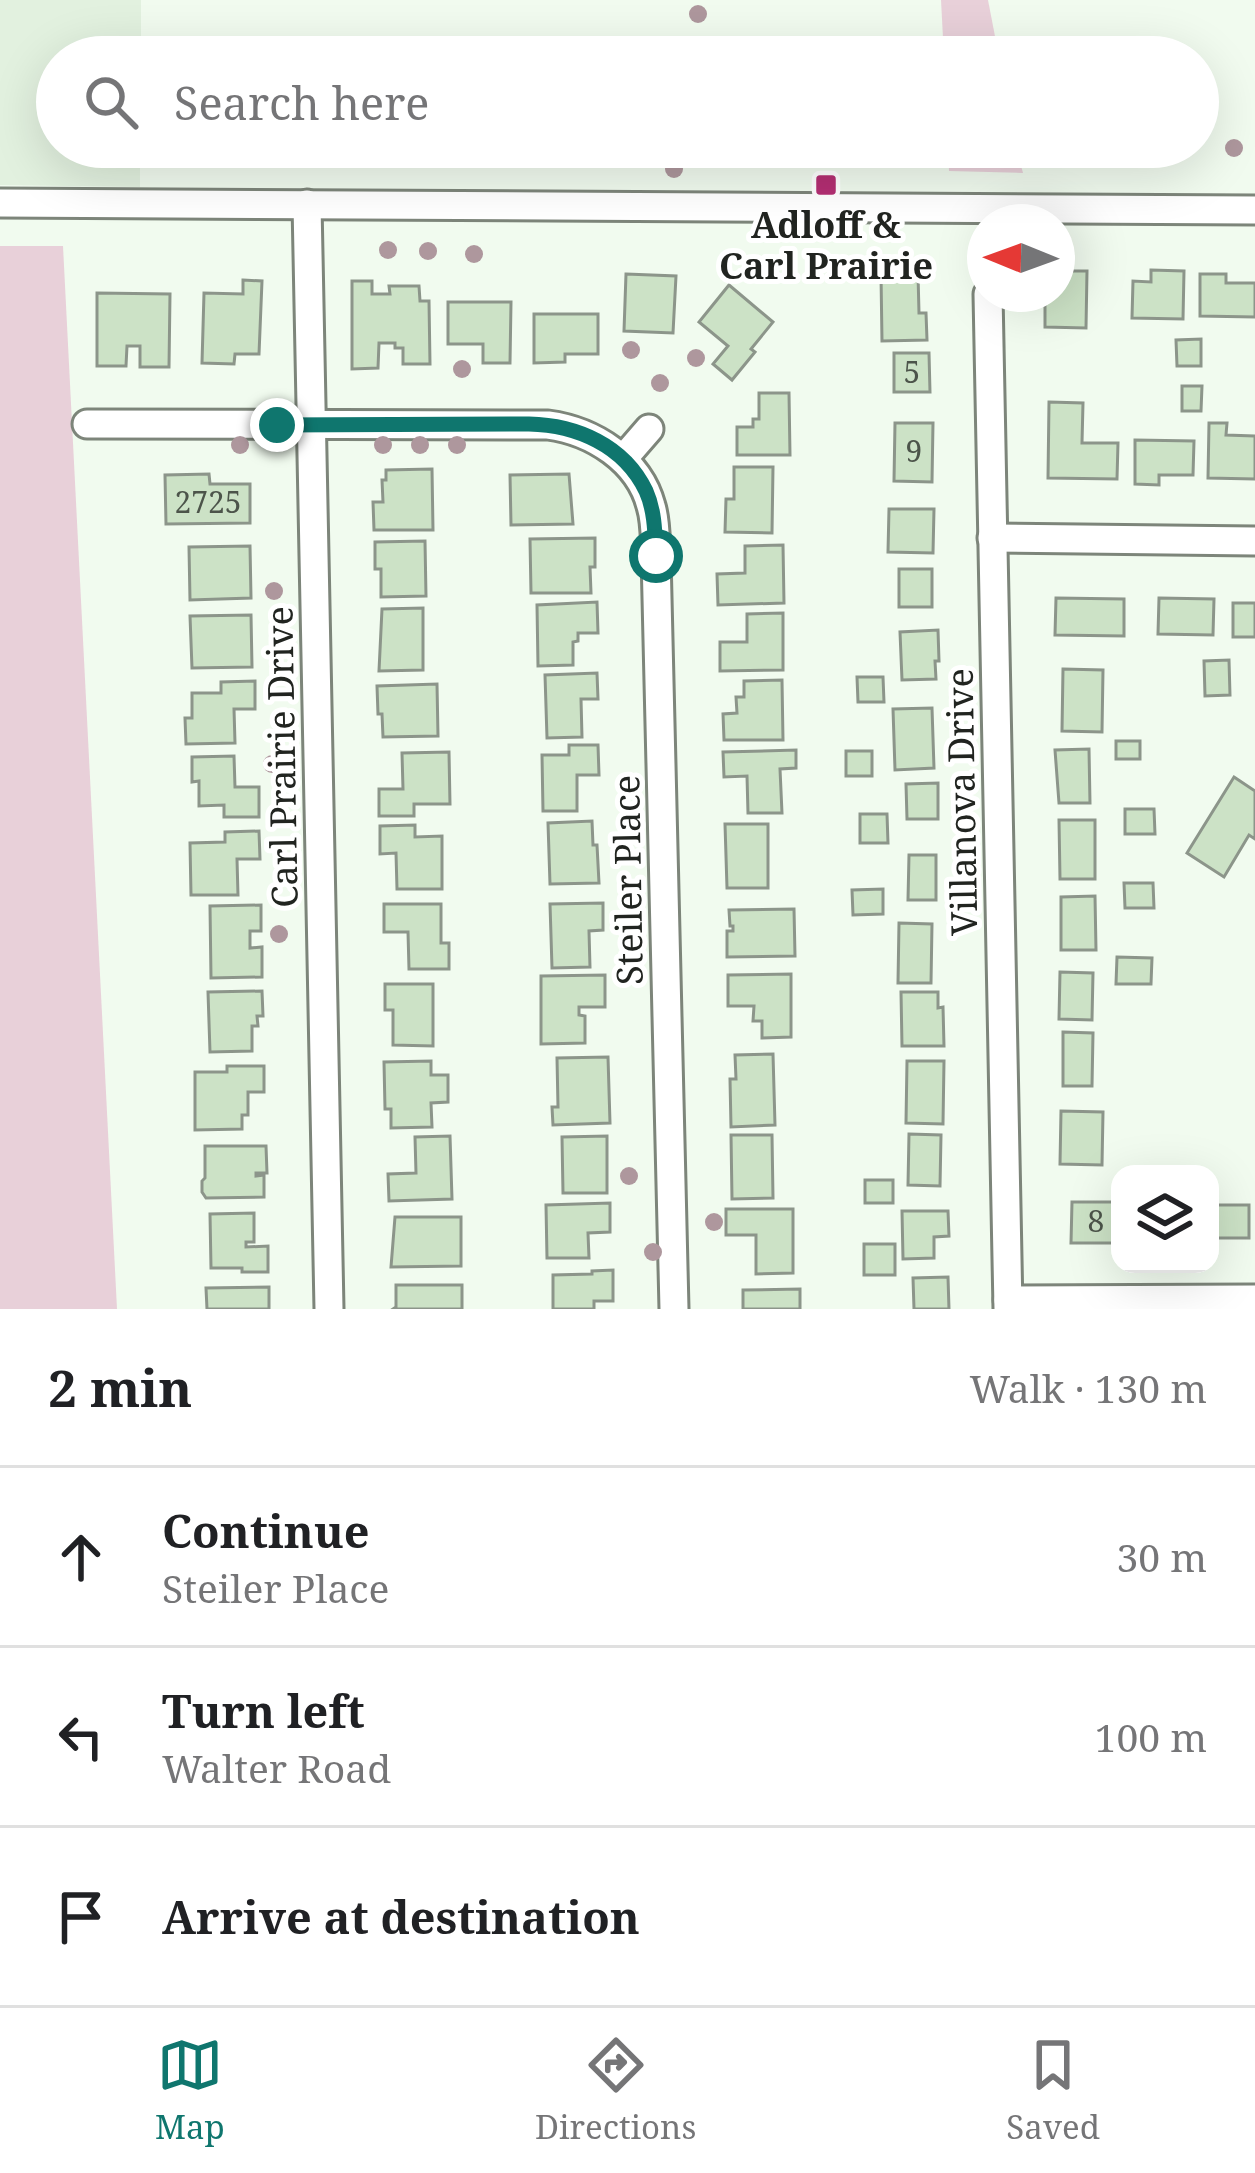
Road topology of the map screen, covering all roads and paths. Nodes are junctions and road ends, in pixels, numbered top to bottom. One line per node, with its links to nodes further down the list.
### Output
1 (0, 203): 2 (street)
2 (308, 203): 5 (street); 8 (street, Carl Prairie Drive)
3 (1255, 210): 4 (street)
4 (1075, 214)
5 (967, 216)
6 (988, 312): 11 (street, Villanova Drive)
7 (86, 424): 8 (street)
8 (311, 424): 10 (street); 15 (street, Carl Prairie Drive)
9 (649, 429): 10 (street)
10 (623, 459): 16 (street, Steiler Place)
11 (992, 538): 12 (street); 14 (street, Villanova Drive)
12 (1255, 542)
13 (1255, 1299): 14 (street)
14 (1008, 1305)
15 (329, 1309)
16 (674, 1309)

